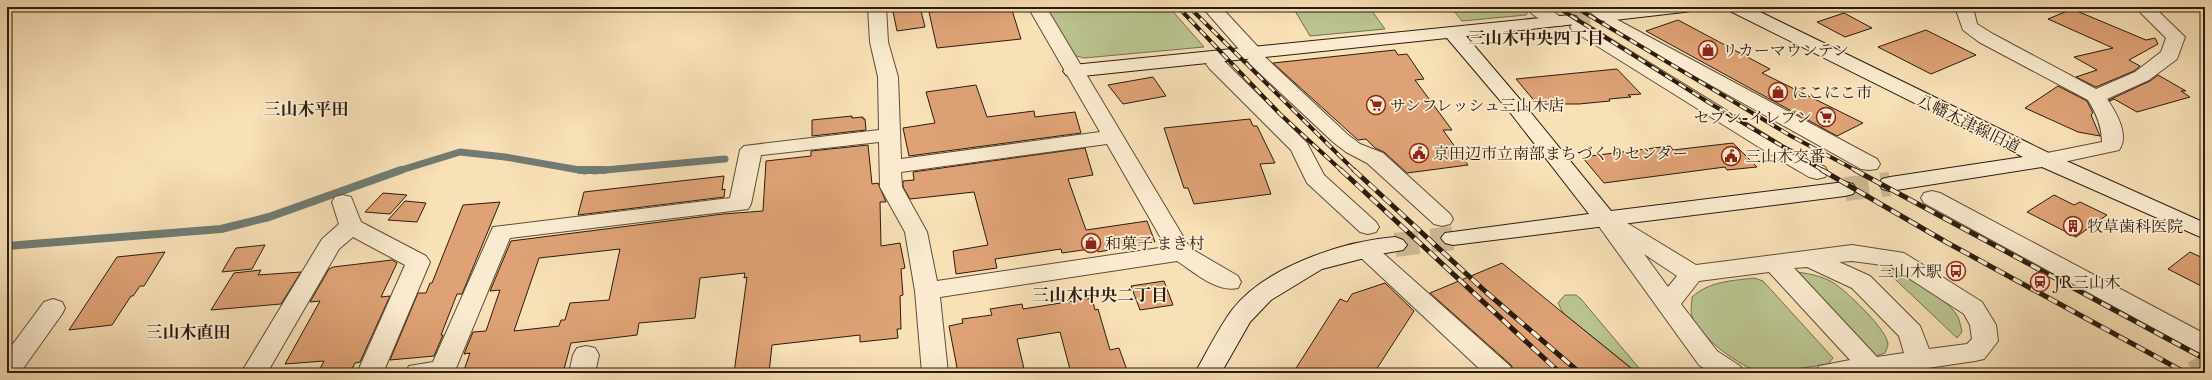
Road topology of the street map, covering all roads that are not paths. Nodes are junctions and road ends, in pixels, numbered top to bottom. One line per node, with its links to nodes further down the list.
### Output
1 (877, 7): 16 (street)
2 (1037, 7): 14 (street)
3 (1211, 7): 12 (street)
4 (1535, 7): 10 (street)
5 (1684, 7): 9 (street)
6 (1736, 7): 18 (street, 八幡木津線旧道)
7 (1964, 7): 15 (street)
8 (2144, 7): 15 (street)
9 (1604, 15): 19 (street)
10 (1569, 22): 11 (street); 21 (street)
11 (1452, 32): 12 (street); 26 (street)
12 (1254, 56): 14 (street); 26 (street)
13 (1216, 64): 29 (street)
14 (1073, 71): 17 (street)
15 (2095, 96): 18 (street)
16 (889, 135): 20 (street); 45 (street)
17 (1112, 137): 20 (street); 31 (street)
18 (2045, 160): 22 (street); 28 (street, 八幡木津線旧道)
19 (1869, 164)
20 (890, 167): 36 (street)
21 (1816, 172)
22 (1890, 184)
23 (1845, 189): 26 (street)
24 (1932, 198): 39 (street)
25 (343, 202): 27 (street)
26 (1606, 220): 34 (street); 37 (street)
27 (351, 226): 43 (street); 44 (street)
28 (2205, 232)
29 (1367, 239): 30 (street); 47 (street); 48 (street)
30 (1395, 245)
31 (1181, 253): 35 (street); 36 (street)
32 (1808, 257): 33 (street); 40 (street); 40 (street)
33 (1774, 262): 34 (street); 41 (street)
34 (1692, 274): 37 (street)
35 (1229, 282)
36 (927, 290): 46 (street)
37 (1669, 303): 49 (street)
38 (53, 308): 42 (street)
39 (2205, 345)
40 (1919, 360): 41 (street)
41 (1871, 367): 50 (street)
42 (7, 371)
43 (254, 373)
44 (370, 373)
45 (418, 373)
46 (935, 373)
47 (1208, 373)
48 (1501, 373)
49 (1731, 373)
50 (1828, 373)

